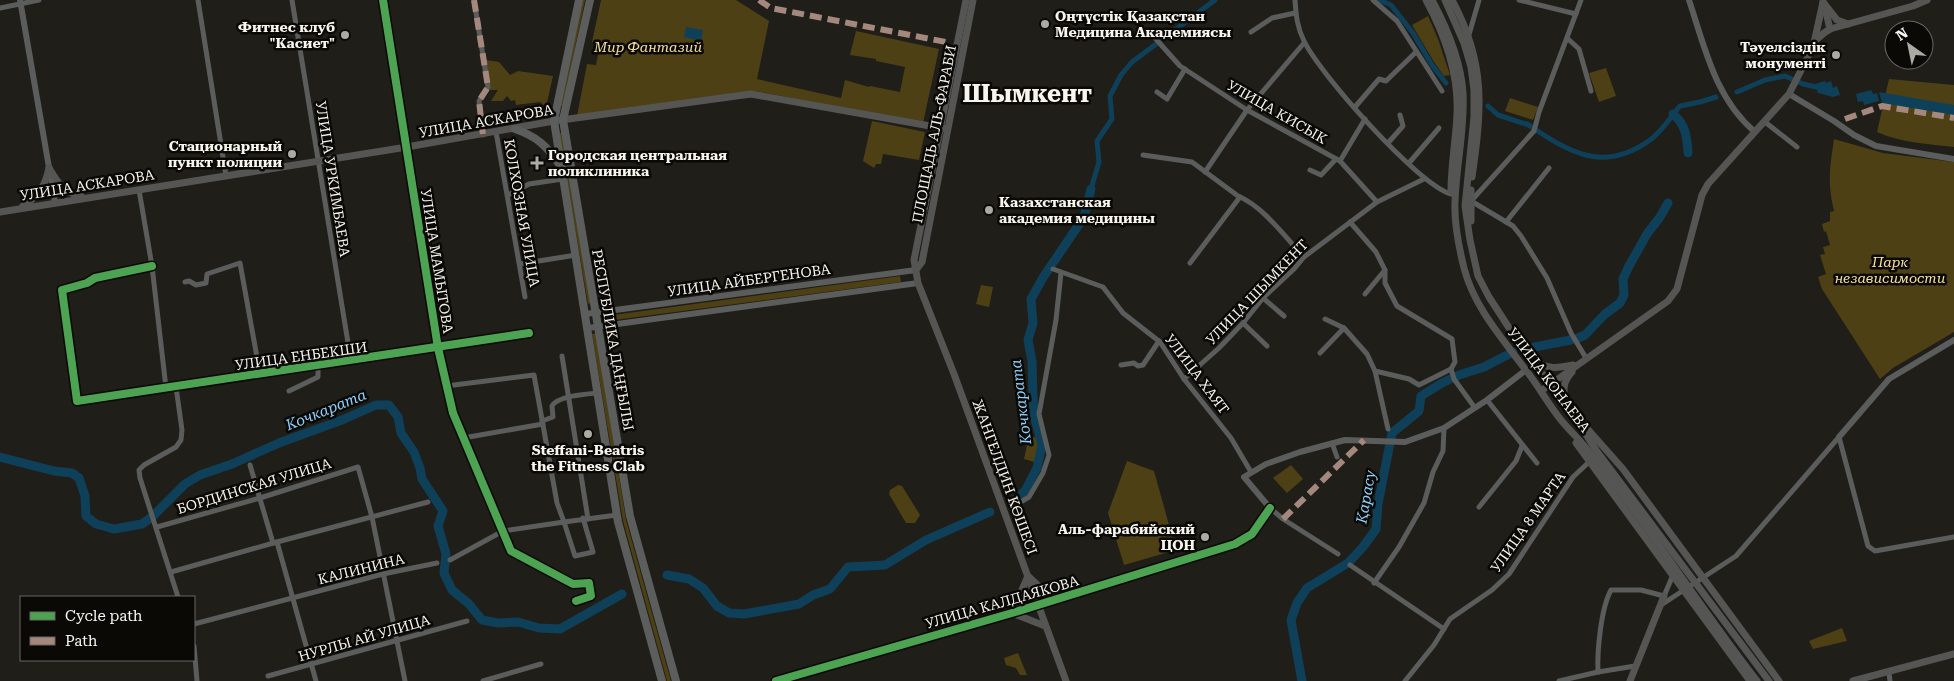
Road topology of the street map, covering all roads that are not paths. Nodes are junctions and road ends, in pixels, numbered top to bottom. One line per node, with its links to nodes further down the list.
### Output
1 (39, 0): 21 (street)
2 (198, 0): 68 (street)
3 (292, 0): 61 (street, УЛИЦА УРКИМБАЕВА)
4 (383, 0): 56 (street, УЛИЦА МАМЫТОВА)
5 (474, 0): 54 (street, КОЛХОЗНАЯ УЛИЦА)
6 (579, 0): 47 (main road, РЕСПУБЛИКА ДАҢҒЫЛЫ)
7 (590, 0): 46 (main road, РЕСПУБЛИКА ДАҢҒЫЛЫ)
8 (966, 0): 49 (main road, ПЛОЩАДЬ АЛЬ-ФАРАБИ)
9 (973, 0): 49 (main road, ПЛОЩАДЬ АЛЬ-ФАРАБИ)
10 (1295, 0): 24 (street)
11 (1373, 0): 34 (street)
12 (1426, 0): 72 (main road)
13 (1432, 0): 32 (main road, УЛИЦА КОНАЕВА)
14 (1479, 0): 30 (street)
15 (1519, 0): 23 (street)
16 (1581, 0): 23 (street)
17 (1689, 0): 53 (street)
18 (1927, 0): 25 (main road)
19 (1448, 1): 30 (main road)
20 (1823, 1): 25 (main road); 26 (main road); 33 (main road)
21 (20, 2): 22 (street); 64 (street)
22 (0, 8)
23 (1576, 14): 28 (street)
24 (1296, 16): 27 (street); 31 (street)
25 (1848, 24): 26 (main road)
26 (1830, 30): 33 (main road)
27 (1251, 32)
28 (1567, 38): 37 (street); 76 (street)
29 (1155, 39): 35 (street, УЛИЦА КИСЫК)
30 (1466, 40): 32 (main road); 42 (main road); 44 (main road, УЛИЦА КОНАЕВА)
31 (1304, 43): 40 (street); 41 (street)
32 (1452, 46): 83 (main road, УЛИЦА КОНАЕВА)
33 (1814, 46): 39 (main road)
34 (1416, 52): 36 (street); 40 (street)
35 (1185, 69): 38 (street); 41 (street, УЛИЦА КИСЫК)
36 (1442, 91)
37 (1591, 91)
38 (1157, 92)
39 (1790, 92): 48 (main road); 59 (street)
40 (1355, 107): 45 (street)
41 (1247, 110): 60 (street, УЛИЦА КИСЫК); 67 (street)
42 (1480, 110): 44 (main road); 76 (main road)
43 (1400, 115): 55 (street)
44 (1474, 117): 84 (main road, УЛИЦА КОНАЕВА)
45 (1365, 119): 55 (street); 60 (street)
46 (563, 120): 47 (main road, УЛИЦА АСКАРОВА); 49 (main road, УЛИЦА АСКАРОВА); 101 (main road, РЕСПУБЛИКА ДАҢҒЫЛЫ)
47 (554, 122): 51 (main road, УЛИЦА АСКАРОВА); 63 (main road, РЕСПУБЛИКА ДАҢҒЫЛЫ)
48 (1765, 122): 53 (main road); 57 (street)
49 (944, 128): 93 (main road, ПЛОЩАДЬ АЛЬ-ФАРАБИ)
50 (1439, 128): 62 (street)
51 (515, 129): 52 (main road, УЛИЦА АСКАРОВА); 63 (main road)
52 (496, 132): 54 (main road, УЛИЦА АСКАРОВА); 73 (street, КОЛХОЗНАЯ УЛИЦА)
53 (1755, 132): 117 (main road)
54 (483, 135): 56 (main road, УЛИЦА АСКАРОВА)
55 (1388, 142): 62 (street)
56 (407, 147): 61 (main road, УЛИЦА АСКАРОВА); 113 (street, УЛИЦА МАМЫТОВА)
57 (1797, 147)
58 (1143, 155): 67 (street)
59 (1954, 159)
60 (1338, 160): 66 (street); 78 (street, УЛИЦА КИСЫК)
61 (319, 161): 68 (main road, УЛИЦА АСКАРОВА); 118 (street, УЛИЦА УРКИМБАЕВА)
62 (1409, 163): 70 (street)
63 (561, 166): 69 (main road, РЕСПУБЛИКА ДАҢҒЫЛЫ)
64 (49, 168): 75 (main road); 77 (street); 79 (main road)
65 (1549, 168): 82 (street)
66 (1310, 170)
67 (1205, 172): 74 (street)
68 (226, 176): 71 (main road, УЛИЦА АСКАРОВА)
69 (563, 179): 73 (street); 85 (main road, РЕСПУБЛИКА ДАҢҒЫЛЫ)
70 (1424, 179): 72 (street); 78 (street, УЛИЦА ШЫМКЕНТ)
71 (139, 190): 75 (main road, УЛИЦА АСКАРОВА); 90 (street)
72 (1451, 194): 87 (main road)
73 (508, 195): 89 (street, КОЛХОЗНАЯ УЛИЦА)
74 (1240, 197): 86 (street); 88 (street)
75 (87, 198): 77 (main road, УЛИЦА АСКАРОВА)
76 (1471, 201): 82 (street); 91 (main road)
77 (55, 202): 79 (main road, УЛИЦА АСКАРОВА)
78 (1377, 202): 81 (street, УЛИЦА ШЫМКЕНТ)
79 (21, 208): 80 (main road, УЛИЦА АСКАРОВА)
80 (0, 212)
81 (1350, 222): 86 (street, УЛИЦА ШЫМКЕНТ); 94 (street)
82 (1506, 222): 117 (street)
83 (1458, 234): 84 (main road); 87 (main road, УЛИЦА КОНАЕВА)
84 (1469, 234): 91 (main road, УЛИЦА КОНАЕВА)
85 (576, 255): 89 (street); 102 (main road, РЕСПУБЛИКА ДАҢҒЫЛЫ)
86 (1304, 256): 100 (street, УЛИЦА ШЫМКЕНТ)
87 (1462, 256): 123 (main road, УЛИЦА КОНАЕВА)
88 (1190, 263)
89 (520, 264): 99 (street, КОЛХОЗНАЯ УЛИЦА)
90 (152, 266): 130 (street); 130 (street, УЛИЦА ЕНБЕКШИ)
91 (1476, 268): 116 (main road, УЛИЦА КОНАЕВА)
92 (1053, 269): 95 (street, УЛИЦА ХАЯТ)
93 (916, 270): 97 (main road); 101 (street, УЛИЦА АЙБЕРГЕНОВА)
94 (1385, 270): 98 (street); 122 (street)
95 (1062, 273): 111 (street, УЛИЦА ХАЯТ); 156 (street)
96 (185, 282): 125 (street)
97 (918, 282): 106 (street, УЛИЦА АЙБЕРГЕНОВА); 173 (main road, ЖАНГЕЛДИН КӨШЕСІ)
98 (1365, 294)
99 (525, 297)
100 (1263, 298): 103 (street); 105 (street, УЛИЦА ШЫМКЕНТ)
101 (596, 312): 102 (street, УЛИЦА АЙБЕРГЕНОВА); 106 (main road, РЕСПУБЛИКА ДАҢҒЫЛЫ)
102 (586, 314): 107 (main road, РЕСПУБЛИКА ДАҢҒЫЛЫ)
103 (1284, 316)
104 (1325, 319): 108 (street)
105 (1243, 323): 112 (street); 126 (street, УЛИЦА ШЫМКЕНТ)
106 (598, 327): 107 (street, УЛИЦА АЙБЕРГЕНОВА); 203 (main road, РЕСПУБЛИКА ДАҢҒЫЛЫ)
107 (588, 328): 133 (main road, РЕСПУБЛИКА ДАҢҒЫЛЫ)
108 (1344, 328): 114 (street); 124 (street)
109 (529, 333): 113 (street, УЛИЦА ЕНБЕКШИ)
110 (1954, 340): 142 (street)
111 (1159, 341): 120 (street); 126 (street, УЛИЦА ХАЯТ)
112 (1267, 346)
113 (438, 348): 118 (street, УЛИЦА ЕНБЕКШИ); 128 (street, УЛИЦА МАМЫТОВА)
114 (1320, 353)
115 (562, 356): 134 (street)
116 (1529, 356): 119 (main road); 127 (main road, УЛИЦА КОНАЕВА)
117 (1586, 358): 119 (main road)
118 (351, 361): 121 (street, УЛИЦА ЕНБЕКШИ)
119 (1579, 364): 127 (main road); 137 (main road)
120 (1120, 365)
121 (318, 366): 125 (street, УЛИЦА ЕНБЕКШИ); 131 (street, УЛИЦА ЕНБЕКШИ)
122 (1451, 369): 124 (street); 136 (street)
123 (1526, 370): 132 (main road, УЛИЦА КОНАЕВА); 135 (street)
124 (1375, 372): 141 (street)
125 (260, 374): 129 (street, УЛИЦА ЕНБЕКШИ)
126 (1184, 379): 152 (street, УЛИЦА ХАЯТ)
127 (1550, 384): 132 (main road); 137 (main road, УЛИЦА КОНАЕВА)
128 (446, 386): 139 (street); 143 (street, УЛИЦА МАМЫТОВА)
129 (176, 387): 130 (street, УЛИЦА ЕНБЕКШИ); 162 (street)
130 (166, 388)
131 (289, 391)
132 (1541, 391): 138 (main road, УЛИЦА КОНАЕВА)
133 (598, 393): 134 (street); 149 (main road, РЕСПУБЛИКА ДАҢҒЫЛЫ)
134 (570, 397): 139 (street); 151 (street)
135 (1487, 400): 136 (street); 145 (street)
136 (1475, 408): 140 (street)
137 (1572, 413): 174 (main road, УЛИЦА КОНАЕВА); 176 (main road, УЛИЦА КОНАЕВА)
138 (1561, 419): 147 (main road); 176 (main road, УЛИЦА КОНАЕВА)
139 (543, 422): 143 (street); 161 (street)
140 (1444, 428): 144 (street); 175 (street)
141 (1388, 429)
142 (1839, 437): 164 (street); 174 (street)
143 (463, 438): 163 (street, УЛИЦА МАМЫТОВА)
144 (1332, 443): 146 (street); 152 (street)
145 (1522, 446): 148 (street); 155 (street)
146 (1336, 457)
147 (1589, 462): 172 (main road); 188 (street, УЛИЦА 8 МАРТА)
148 (1537, 463)
149 (609, 464): 151 (street); 158 (main road, РЕСПУБЛИКА ДАҢҒЫЛЫ)
150 (250, 465): 153 (street)
151 (580, 468): 160 (street)
152 (1251, 472): 157 (street)
153 (260, 498): 159 (street, БОРДИНСКАЯ УЛИЦА); 162 (street, БОРДИНСКАЯ УЛИЦА); 165 (street)
154 (428, 502): 159 (street)
155 (1480, 507)
156 (1011, 508)
157 (1270, 508): 166 (street); 179 (street, УЛИЦА КАЛДАЯКОВА)
158 (617, 515): 160 (street); 198 (main road, РЕСПУБЛИКА ДАҢҒЫЛЫ)
159 (372, 517): 165 (street); 171 (street)
160 (586, 518): 161 (street); 161 (street)
161 (564, 522): 163 (street)
162 (157, 527): 170 (street)
163 (503, 531): 167 (street); 181 (street, УЛИЦА МАМЫТОВА)
164 (1954, 537)
165 (275, 542): 170 (street); 180 (street)
166 (1338, 554)
167 (450, 560)
168 (437, 563): 171 (street, КАЛИНИНА)
169 (1350, 565): 175 (street)
170 (171, 572): 177 (street)
171 (383, 574): 180 (street, КАЛИНИНА); 189 (street)
172 (1673, 575): 176 (main road); 178 (street)
173 (1028, 576): 179 (main road); 182 (main road, ЖАНГЕЛДИН КӨШЕСІ); 184 (main road)
174 (1704, 577): 176 (street); 212 (main road, УЛИЦА КОНАЕВА)
175 (1374, 583): 188 (street)
176 (1690, 586): 183 (street); 209 (main road); 210 (main road, УЛИЦА КОНАЕВА); 211 (main road, УЛИЦА КОНАЕВА)
177 (178, 596)
178 (1664, 596): 183 (main road); 195 (street)
179 (1062, 597): 182 (street, УЛИЦА КАЛДАЯКОВА)
180 (292, 599): 186 (street, КАЛИНИНА); 193 (street)
181 (576, 601)
182 (1038, 605): 184 (street, УЛИЦА КАЛДАЯКОВА); 187 (main road, ЖАНГЕЛДИН КӨШЕСІ)
183 (1661, 605): 194 (main road)
184 (1012, 613): 187 (main road); 204 (street, УЛИЦА КАЛДАЯКОВА)
185 (467, 621): 189 (street, НУРЛЫ АЙ УЛИЦА)
186 (195, 624)
187 (1045, 626): 205 (main road, ЖАНГЕЛДИН КӨШЕСІ)
188 (1444, 629): 206 (street, УЛИЦА 8 МАРТА)
189 (398, 640): 193 (street, НУРЛЫ АЙ УЛИЦА); 201 (street)
190 (1954, 654): 196 (main road)
191 (195, 658): 199 (street)
192 (541, 664): 202 (street)
193 (311, 665): 197 (street, НУРЛЫ АЙ УЛИЦА); 200 (street)
194 (1635, 666): 195 (street); 208 (main road)
195 (1598, 672): 207 (street)
196 (1889, 673): 213 (main road); 214 (street)
197 (268, 676)
198 (661, 679)
199 (197, 681)
200 (316, 681)
201 (405, 681)
202 (483, 681)
203 (678, 681)
204 (776, 681)
205 (1066, 681)
206 (1405, 681)
207 (1559, 681)
208 (1630, 681)
209 (1750, 681)
210 (1757, 681)
211 (1769, 681)
212 (1779, 681)
213 (1853, 681)
214 (1890, 681)

